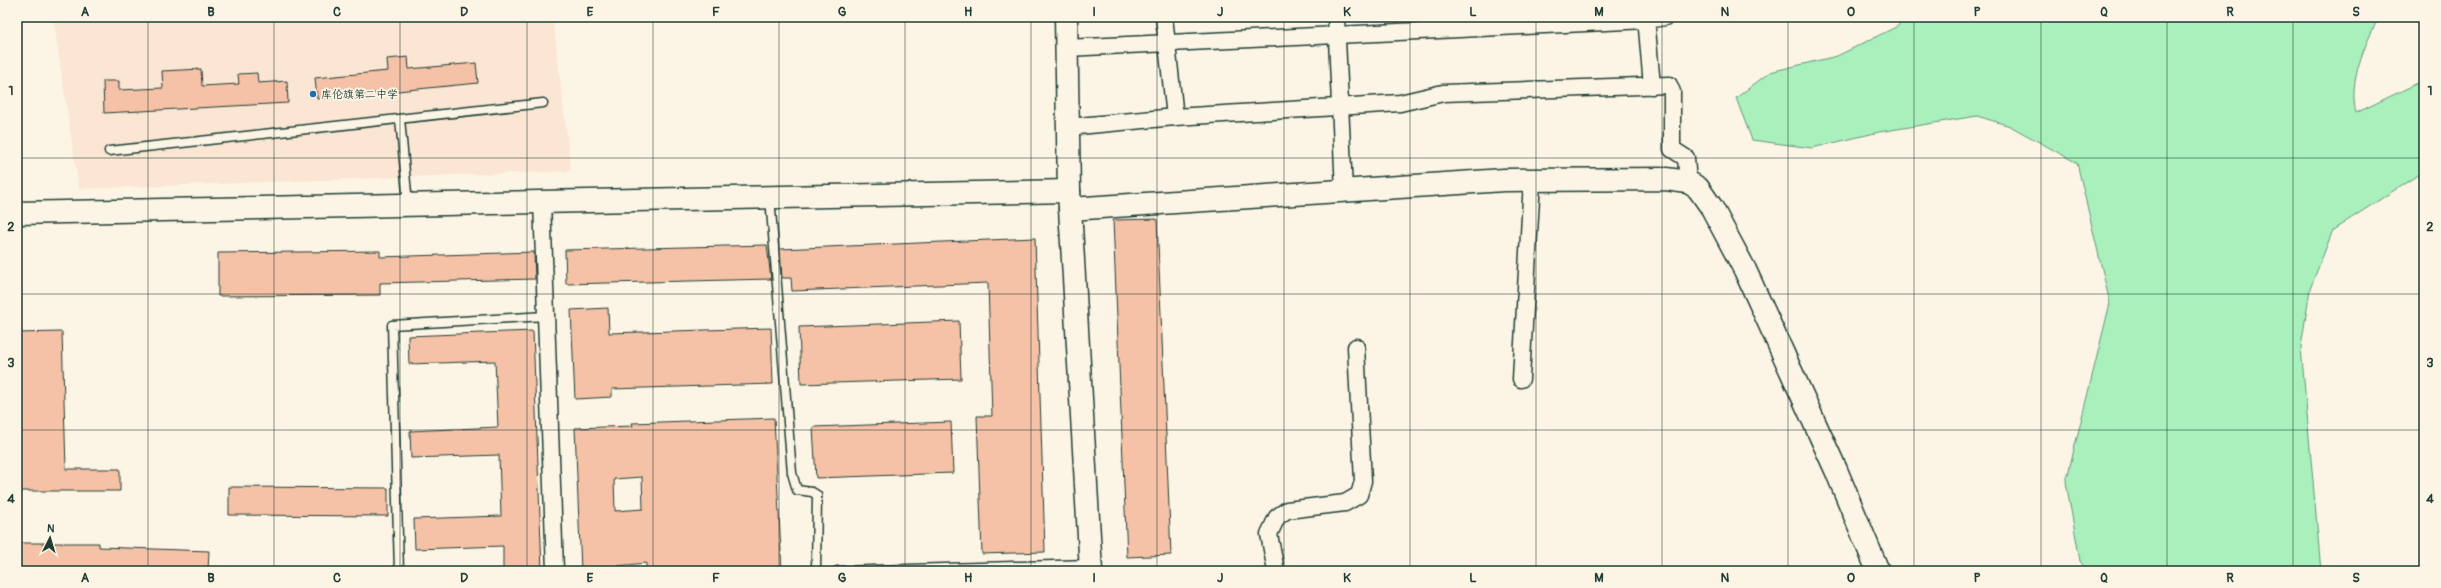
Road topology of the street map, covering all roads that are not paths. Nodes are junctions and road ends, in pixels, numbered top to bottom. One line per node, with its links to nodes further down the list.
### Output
1 (1066, 17): 8 (street)
2 (1164, 17): 7 (street)
3 (1336, 17): 6 (street)
4 (1665, 17): 5 (street)
5 (1646, 19): 6 (street); 9 (street)
6 (1336, 35): 7 (street); 11 (street)
7 (1167, 43): 8 (street); 12 (street)
8 (1066, 48): 14 (street)
9 (1652, 86): 11 (street); 17 (street)
10 (543, 103): 13 (lane)
11 (1340, 107): 12 (street); 18 (street)
12 (1175, 117): 14 (street)
13 (400, 119): 15 (lane); 22 (lane)
14 (1068, 127): 20 (street)
15 (109, 150)
16 (1532, 180): 17 (street); 18 (street); 26 (street)
17 (1688, 182): 33 (street)
18 (1344, 191): 20 (street)
19 (770, 196): 20 (street); 21 (street); 30 (lane)
20 (1070, 200): 27 (street)
21 (542, 201): 22 (street); 24 (street)
22 (408, 204): 23 (street)
23 (17, 213)
24 (546, 316): 28 (lane); 29 (street)
25 (1356, 347): 32 (street)
26 (1521, 379)
27 (1091, 568): 31 (lane)
28 (399, 571)
29 (555, 571)
30 (816, 571)
31 (837, 571)
32 (1276, 571)
33 (1878, 571)

